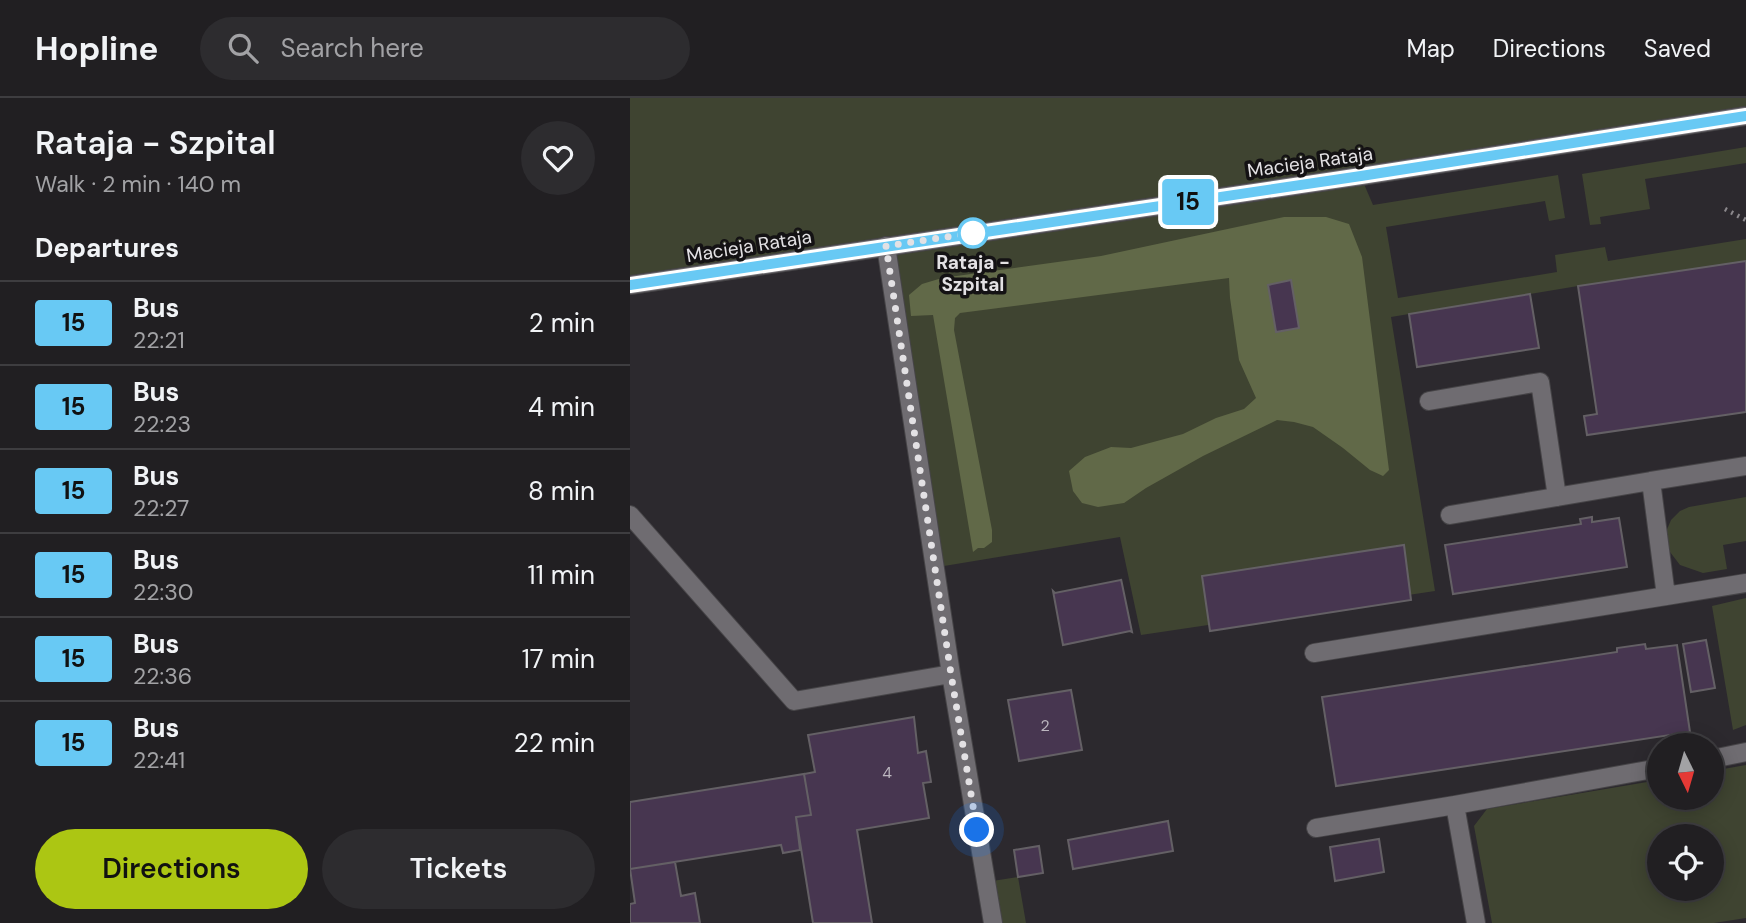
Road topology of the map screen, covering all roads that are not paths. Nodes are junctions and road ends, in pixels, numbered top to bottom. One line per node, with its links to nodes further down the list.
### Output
1 (1746, 116): 2 (street, Macieja Rataja)
2 (886, 246): 3 (street, Macieja Rataja); 13 (street)
3 (630, 285)
4 (1429, 401): 7 (street)
5 (1746, 466): 6 (street)
6 (1651, 481): 7 (street); 11 (street)
7 (1557, 497): 9 (street)
8 (630, 515): 13 (street)
9 (1450, 515)
10 (1746, 583): 11 (street)
11 (1666, 596): 12 (street)
12 (1314, 653)
13 (951, 674): 19 (street)
14 (1746, 752): 15 (street)
15 (1724, 757)
16 (1647, 770): 17 (street)
17 (1455, 805): 18 (street); 20 (street)
18 (1316, 828)
19 (993, 923)
20 (1476, 923)

